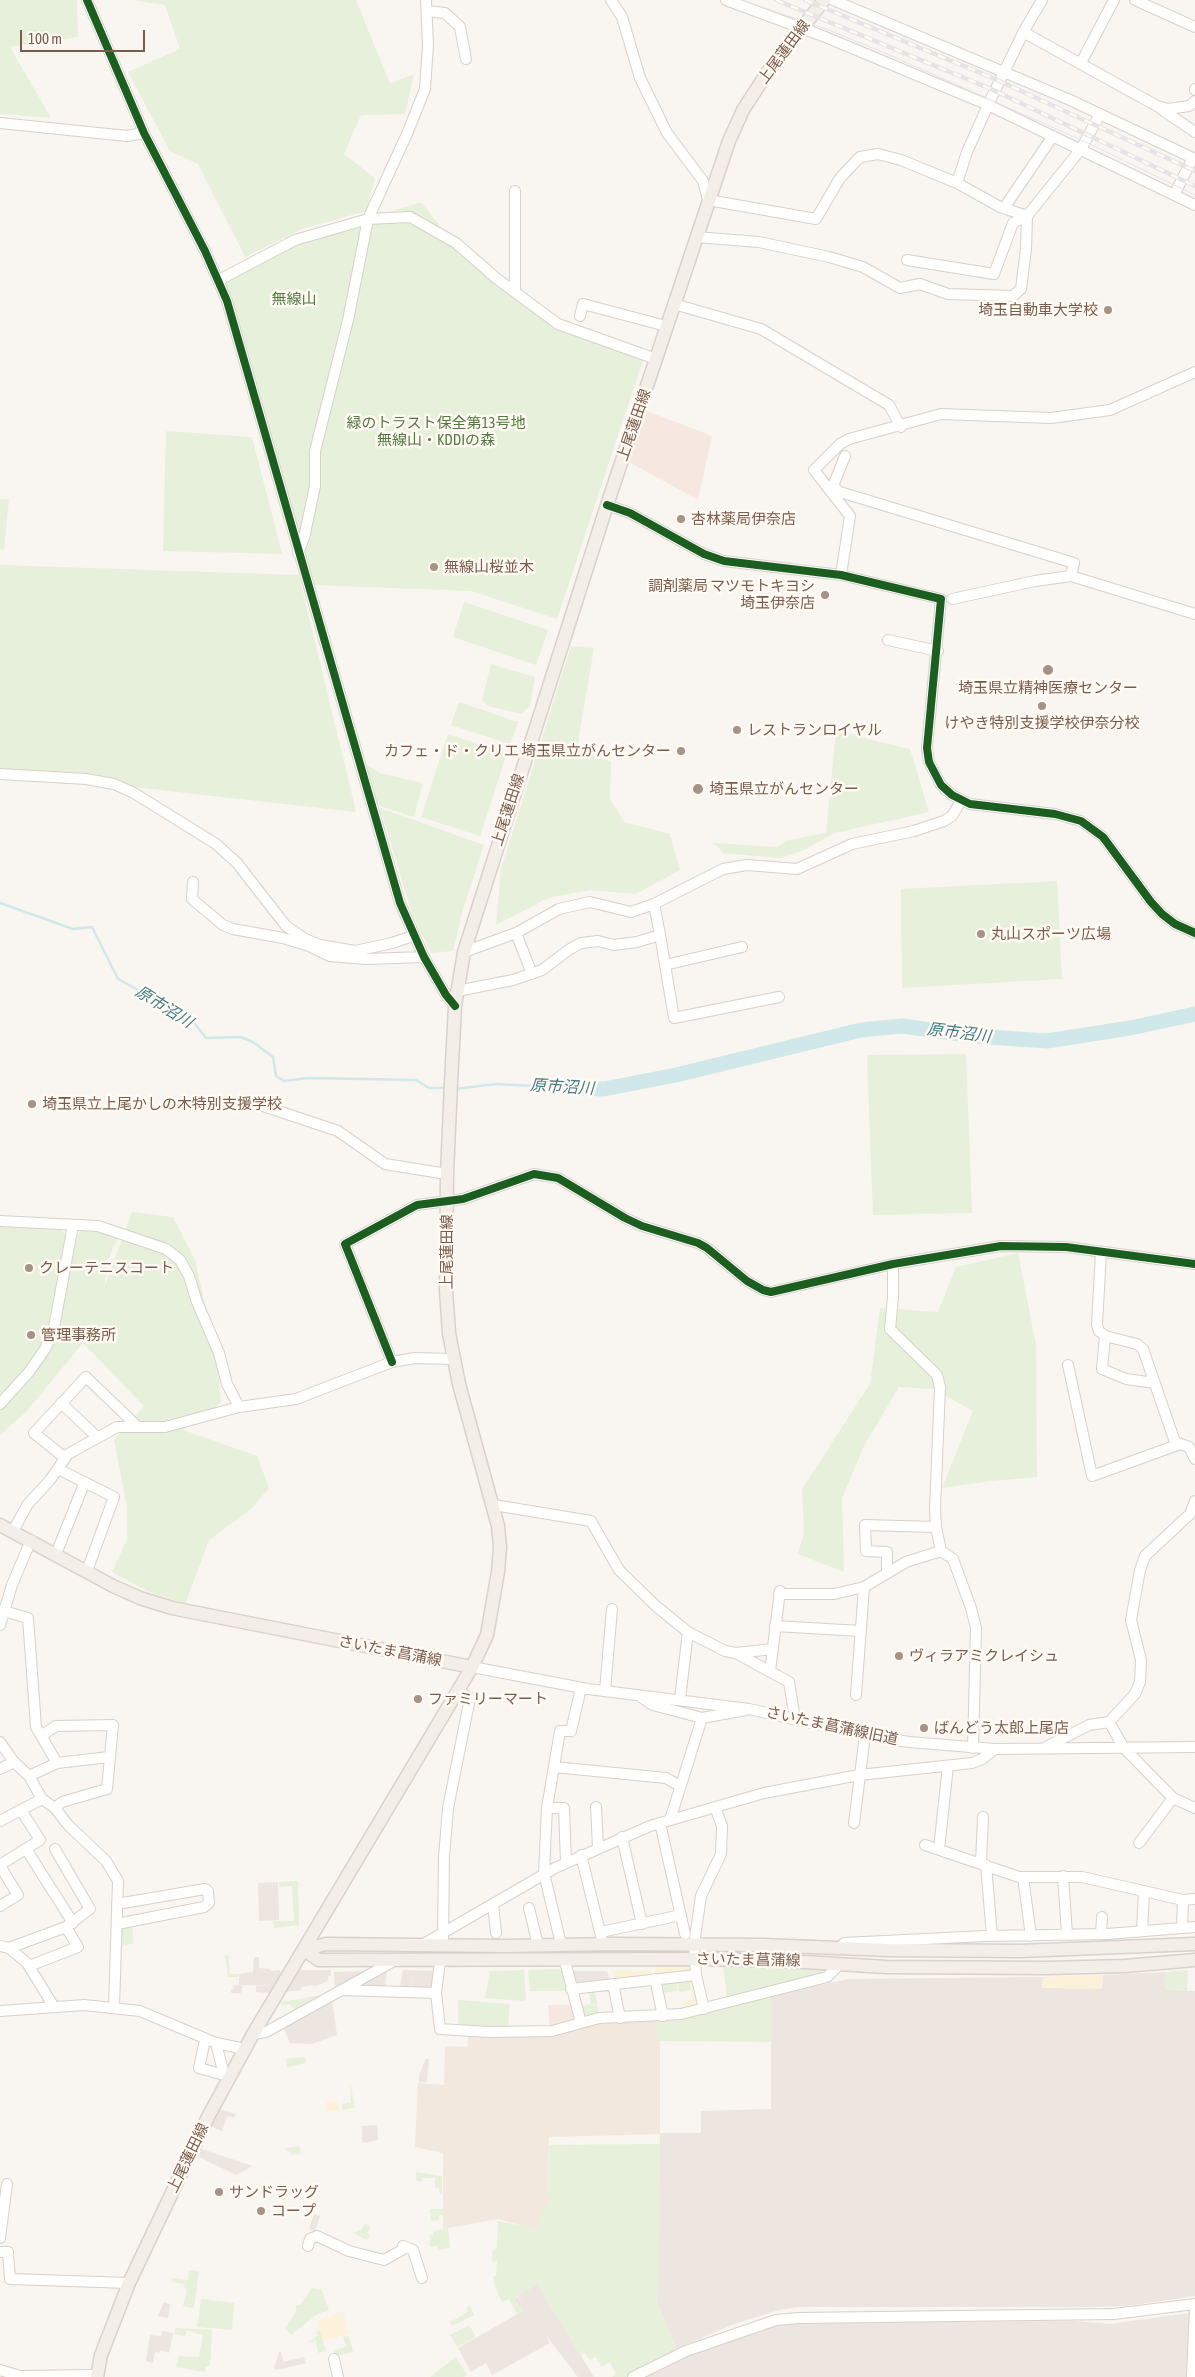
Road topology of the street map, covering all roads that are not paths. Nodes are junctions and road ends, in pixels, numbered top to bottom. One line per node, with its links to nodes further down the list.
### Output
1 (87, 0): 23 (street)
2 (426, 0): 10 (street)
3 (611, 0): 30 (street)
4 (726, 0): 12 (street)
5 (824, 0): 12 (main road, 上尾蓮田線)
6 (833, 0): 16 (street)
7 (1042, 0): 13 (street)
8 (1114, 0): 15 (street)
9 (1135, 0): 11 (street)
10 (427, 11): 14 (street); 34 (street)
11 (1195, 27)
12 (801, 28): 18 (street); 30 (main road, 上尾蓮田線)
13 (1023, 32): 16 (street); 19 (street)
14 (466, 59)
15 (1083, 59)
16 (1004, 71): 18 (street); 20 (street)
17 (1195, 101): 19 (street)
18 (988, 105): 24 (street); 27 (street)
19 (1157, 106): 22 (street)
20 (1100, 114): 25 (street); 26 (street)
21 (0, 123): 23 (street)
22 (1195, 132)
23 (144, 133): 37 (street)
24 (1054, 136): 25 (street); 32 (street)
25 (1081, 149): 29 (street); 33 (street)
26 (1194, 159): 29 (street)
27 (957, 183): 30 (street); 32 (street)
28 (515, 191): 38 (street)
29 (1174, 195): 31 (street)
30 (708, 200): 35 (main road, 上尾蓮田線)
31 (1195, 205)
32 (1004, 208): 33 (street)
33 (1026, 216): 35 (street); 36 (street)
34 (368, 219): 37 (street); 38 (street); 47 (street)
35 (696, 237): 39 (main road, 上尾蓮田線)
36 (907, 260)
37 (219, 280): 47 (street)
38 (515, 292): 42 (street)
39 (674, 304): 41 (main road, 上尾蓮田線); 44 (street)
40 (580, 316): 41 (street)
41 (666, 326): 42 (main road, 上尾蓮田線)
42 (656, 359): 46 (main road, 上尾蓮田線)
43 (1195, 372): 44 (street)
44 (901, 426): 48 (street)
45 (845, 456): 49 (street)
46 (607, 505): 48 (street); 63 (main road, 上尾蓮田線)
47 (298, 553): 61 (street)
48 (841, 575): 53 (street)
49 (1071, 576): 50 (street); 51 (street)
50 (952, 599)
51 (1195, 614)
52 (888, 640): 53 (street)
53 (938, 651): 55 (street)
54 (0, 774): 61 (street)
55 (960, 800): 57 (street); 59 (street)
56 (194, 882): 64 (street)
57 (654, 904): 58 (street); 60 (street)
58 (516, 933): 63 (street); 66 (street)
59 (1195, 934)
60 (660, 935): 65 (street); 66 (street)
61 (413, 936): 64 (street)
62 (742, 947): 65 (street)
63 (464, 952): 67 (main road, 上尾蓮田線)
64 (424, 957): 69 (street)
65 (665, 965): 68 (street)
66 (532, 974): 67 (street)
67 (457, 990): 69 (main road, 上尾蓮田線)
68 (779, 997)
69 (456, 1006): 71 (main road, 上尾蓮田線)
70 (263, 1106): 71 (street)
71 (447, 1174): 72 (main road, 上尾蓮田線)
72 (447, 1201): 76 (street); 79 (main road, 上尾蓮田線); 80 (street)
73 (0, 1221): 74 (street)
74 (73, 1225): 84 (street); 85 (street)
75 (1102, 1252): 76 (street); 77 (street); 78 (street)
76 (893, 1264): 96 (street)
77 (1195, 1264)
78 (1105, 1336): 82 (street); 82 (street)
79 (454, 1358): 80 (street); 94 (main road, 上尾蓮田線)
80 (392, 1362): 85 (street)
81 (1068, 1365): 88 (street)
82 (1155, 1383): 88 (street)
83 (61, 1403): 86 (street); 87 (street); 89 (street)
84 (0, 1404)
85 (239, 1406): 86 (street)
86 (138, 1427): 87 (street)
87 (97, 1437): 89 (street)
88 (1180, 1444): 90 (street)
89 (65, 1458): 91 (street)
90 (1195, 1459)
91 (58, 1469): 92 (street); 97 (street)
92 (84, 1484): 100 (street); 101 (street)
93 (1195, 1501): 123 (street)
94 (494, 1505): 109 (street); 112 (main road, 上尾蓮田線)
95 (0, 1525): 97 (main road, さいたま菖蒲線)
96 (936, 1527): 99 (street); 102 (street)
97 (13, 1531): 98 (main road, さいたま菖蒲線)
98 (31, 1540): 100 (main road, さいたま菖蒲線); 105 (street)
99 (941, 1551): 102 (street); 128 (street)
100 (56, 1554): 101 (main road, さいたま菖蒲線)
101 (87, 1571): 112 (main road, さいたま菖蒲線)
102 (887, 1573): 103 (street)
103 (864, 1587): 107 (street); 108 (street)
104 (612, 1609): 116 (street)
105 (2, 1611): 106 (street); 125 (street)
106 (0, 1625)
107 (775, 1626): 108 (street); 110 (street)
108 (861, 1631): 118 (street)
109 (688, 1632): 111 (street); 119 (street)
110 (773, 1649): 111 (street); 113 (street)
111 (736, 1653): 113 (street)
112 (472, 1667): 114 (street, さいたま菖蒲線旧道); 115 (main road)
113 (770, 1671): 122 (street)
114 (581, 1688): 116 (street, さいたま菖蒲線旧道); 136 (street)
115 (458, 1691): 189 (street); 197 (main road)
116 (605, 1691): 117 (street, さいたま菖蒲線旧道)
117 (639, 1695): 119 (street, さいたま菖蒲線旧道); 121 (street)
118 (856, 1695)
119 (680, 1699): 120 (street, さいたま菖蒲線旧道)
120 (749, 1709): 121 (street); 122 (street, さいたま菖蒲線旧道)
121 (702, 1718): 140 (street)
122 (795, 1719): 124 (street, さいたま菖蒲線旧道)
123 (1109, 1722): 129 (street); 130 (street)
124 (865, 1735): 128 (street, さいたま菖蒲線旧道); 138 (street)
125 (41, 1736): 132 (street); 134 (street)
126 (0, 1742): 133 (street)
127 (1195, 1747): 130 (street, さいたま菖蒲線旧道)
128 (973, 1748): 131 (street, さいたま菖蒲線旧道)
129 (1043, 1748): 130 (street, さいたま菖蒲線旧道); 131 (street, さいたま菖蒲線旧道)
130 (1124, 1748): 141 (street)
131 (995, 1749): 135 (street)
132 (109, 1757): 134 (street); 145 (street)
133 (14, 1762): 137 (street); 139 (street)
134 (57, 1763): 139 (street)
135 (948, 1766): 138 (street); 159 (street)
136 (554, 1767): 140 (street); 146 (street)
137 (0, 1769)
138 (859, 1775): 144 (street); 152 (street)
139 (29, 1776): 142 (street)
140 (680, 1786): 151 (street)
141 (1174, 1798): 147 (street); 154 (street)
142 (42, 1799): 145 (street); 148 (street)
143 (596, 1807): 156 (street)
144 (715, 1807): 151 (street); 188 (street)
145 (55, 1808): 170 (street)
146 (547, 1808): 161 (street); 164 (street)
147 (1195, 1808)
148 (21, 1810): 150 (street); 157 (street)
149 (984, 1817): 162 (street)
150 (0, 1821)
151 (665, 1822): 153 (street); 174 (street)
152 (854, 1823)
153 (622, 1838): 156 (street); 177 (street)
154 (1139, 1842)
155 (925, 1845): 159 (street)
156 (598, 1848): 160 (street)
157 (26, 1849): 163 (street); 178 (street)
158 (55, 1849): 178 (street)
159 (939, 1849): 162 (street)
160 (582, 1855): 161 (street); 187 (street)
161 (566, 1862): 164 (street)
162 (983, 1864): 166 (street); 185 (street)
163 (1, 1869): 172 (street)
164 (544, 1874): 171 (street); 190 (street)
165 (1063, 1876): 166 (street); 167 (street); 183 (street)
166 (1023, 1877): 186 (street)
167 (1144, 1891): 169 (street); 181 (street)
168 (1195, 1899): 169 (street)
169 (1182, 1900): 180 (street)
170 (117, 1904): 176 (street); 176 (street)
171 (493, 1904): 182 (street); 189 (street)
172 (0, 1906)
173 (529, 1908): 192 (street)
174 (681, 1915): 177 (street); 188 (street)
175 (1102, 1917): 184 (street)
176 (116, 1924): 213 (street)
177 (642, 1924): 187 (street)
178 (70, 1925): 195 (street); 205 (street)
179 (1195, 1927): 180 (street)
180 (1182, 1928): 181 (street)
181 (1142, 1931): 184 (street)
182 (496, 1933)
183 (1067, 1934): 184 (street); 186 (street)
184 (1104, 1934): 196 (street)
185 (992, 1936): 186 (street); 193 (street)
186 (1031, 1936)
187 (602, 1938): 188 (main road, さいたま菖蒲線); 190 (main road, さいたま菖蒲線)
188 (690, 1939): 193 (main road, さいたま菖蒲線); 198 (street)
189 (442, 1940): 194 (main road, さいたま菖蒲線); 197 (main road, さいたま菖蒲線)
190 (562, 1944): 192 (main road, さいたま菖蒲線)
191 (1195, 1944): 196 (main road, さいたま菖蒲線)
192 (538, 1945): 194 (main road, さいたま菖蒲線)
193 (780, 1945): 196 (main road, さいたま菖蒲線)
194 (481, 1946): 202 (main road)
195 (5, 1947): 205 (street)
196 (1117, 1948)
197 (304, 1950): 200 (main road, さいたま菖蒲線); 219 (main road, 上尾蓮田線)
198 (694, 1959): 203 (main road, さいたま菖蒲線); 204 (main road, さいたま菖蒲線); 206 (street)
199 (1195, 1960): 204 (main road, さいたま菖蒲線)
200 (394, 1961): 201 (main road, さいたま菖蒲線); 210 (street)
201 (440, 1961): 202 (main road, さいたま菖蒲線); 211 (street)
202 (481, 1961): 203 (main road, さいたま菖蒲線)
203 (564, 1961): 209 (street)
204 (840, 1964): 214 (street)
205 (29, 1966): 212 (street)
206 (696, 1975): 207 (street); 214 (street)
207 (655, 1979): 208 (street); 216 (street)
208 (613, 1984): 209 (street); 217 (street)
209 (572, 1989): 218 (street)
210 (342, 1990): 211 (street); 219 (street)
211 (436, 1993): 218 (street)
212 (54, 2007): 213 (street); 215 (street)
213 (114, 2007): 220 (street)
214 (704, 2009): 216 (street)
215 (0, 2010)
216 (663, 2016): 217 (street)
217 (620, 2018): 218 (street)
218 (581, 2023)
219 (253, 2034): 222 (main road, 上尾蓮田線)
220 (205, 2040): 221 (street); 223 (street)
221 (216, 2043): 222 (street); 223 (street)
222 (245, 2049): 223 (main road, 上尾蓮田線)
223 (226, 2078): 229 (main road, 上尾蓮田線)
224 (7, 2184): 225 (street)
225 (0, 2238)
226 (308, 2246): 228 (street)
227 (0, 2252): 229 (street)
228 (422, 2278)
229 (129, 2283): 234 (main road, 上尾蓮田線)
230 (1195, 2304): 236 (street)
231 (1195, 2310): 237 (street)
232 (334, 2359): 235 (street)
233 (0, 2370): 234 (street)
234 (97, 2376)
235 (338, 2377)
236 (633, 2377)
237 (1192, 2377)

